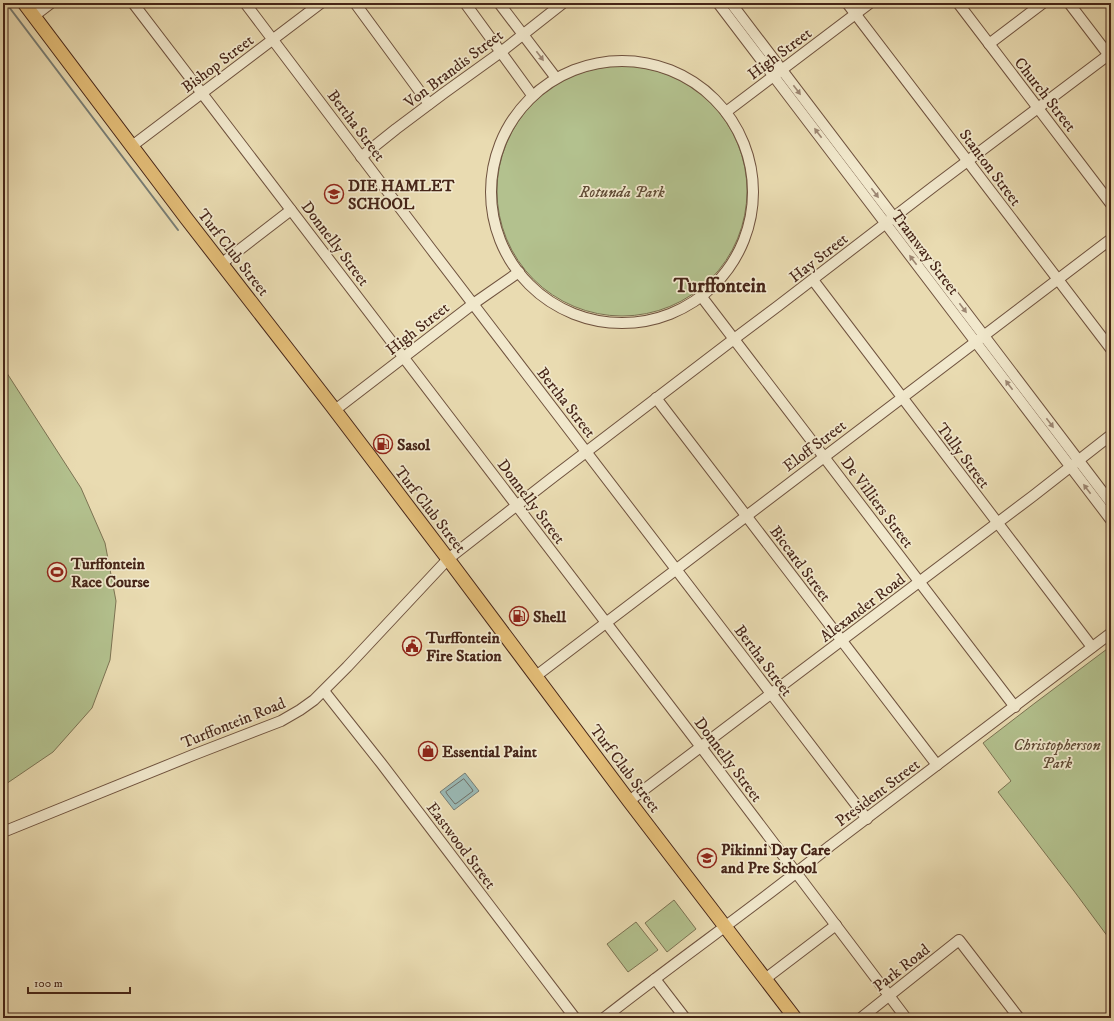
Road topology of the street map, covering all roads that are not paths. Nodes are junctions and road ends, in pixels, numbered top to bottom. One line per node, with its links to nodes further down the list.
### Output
1 (24, 3): 18 (main road, Turf Club Street)
2 (51, 3): 18 (street)
3 (133, 3): 27 (street, Donnelly Street)
4 (245, 3): 21 (street, Bertha Street)
5 (321, 3): 21 (street, Bishop Street)
6 (356, 3): 29 (street)
7 (465, 3): 23 (street)
8 (499, 3): 20 (street)
9 (563, 3): 20 (street, Von Brandis Street)
10 (718, 3): 19 (street, Tramway Street)
11 (731, 3): 19 (street, Tramway Street)
12 (848, 3): 17 (street, Stanton Street)
13 (870, 3): 17 (street, High Street)
14 (958, 3): 22 (street, Church Street)
15 (1043, 3): 22 (street)
16 (1069, 3): 24 (street)
17 (856, 14): 25 (street, High Street); 34 (street, Stanton Street)
18 (34, 16): 32 (main road, Turf Club Street)
19 (743, 28): 25 (street, Tramway Street)
20 (523, 34): 23 (street, Von Brandis Street); 26 (street, one-way to 26)
21 (273, 40): 27 (street, Bishop Street); 33 (street, Bertha Street)
22 (989, 44): 30 (street, Church Street)
23 (501, 52): 28 (street); 29 (street, Von Brandis Street)
24 (1110, 55): 30 (street, Hay Street)
25 (778, 73): 31 (street, High Street); 37 (street, Tramway Street)
26 (556, 78): 28 (street); 31 (street)
27 (202, 94): 32 (street, Bishop Street); 36 (street, Donnelly Street)
28 (532, 95): 40 (street)
29 (429, 104): 33 (street, Von Brandis Street)
30 (1038, 108): 34 (street, Hay Street); 35 (street, Church Street)
31 (726, 112): 43 (street)
32 (132, 146): 39 (main road, Turf Club Street)
33 (361, 157): 44 (street, Bertha Street)
34 (968, 161): 37 (street, Hay Street); 41 (street, Stanton Street)
35 (1111, 204)
36 (291, 210): 39 (street); 48 (street, Donnelly Street)
37 (890, 221): 42 (street, Hay Street); 45 (street, Tramway Street)
38 (1111, 239): 41 (street, Eloff Street)
39 (222, 264): 51 (main road, Turf Club Street)
40 (519, 272): 43 (street); 44 (street, High Street)
41 (1058, 279): 45 (street, Eloff Street); 47 (street, Stanton Street)
42 (813, 280): 46 (street, Hay Street); 50 (street, Tully Street)
43 (701, 296): 46 (street, De Villiers Street)
44 (473, 304): 48 (street, High Street); 53 (street, Bertha Street)
45 (980, 338): 50 (street, Eloff Street); 55 (street, Tramway Street)
46 (734, 339): 49 (street, Hay Street); 54 (street, De Villiers Street)
47 (1111, 349)
48 (404, 357): 51 (street, High Street); 57 (street, Donnelly Street)
49 (656, 398): 53 (street, Hay Street); 58 (street, Biccard Street)
50 (902, 398): 54 (street, Eloff Street); 60 (street, Tully Street)
51 (335, 410): 61 (main road, Turf Club Street)
52 (1111, 436): 55 (street, Alexander Road)
53 (586, 451): 57 (street, Hay Street); 62 (street, Bertha Street)
54 (824, 456): 58 (street, Eloff Street); 63 (street, De Villiers Street)
55 (1074, 463): 56 (street, Tramway Street); 59 (street, Tramway Street, one-way to 55); 60 (street, Alexander Road)
56 (1111, 503)
57 (517, 505): 61 (street, Hay Street); 64 (street, Donnelly Street)
58 (746, 516): 62 (street, Eloff Street); 66 (street, Biccard Street)
59 (1111, 520)
60 (997, 523): 63 (street, Alexander Road); 67 (street, Tully Street)
61 (448, 559): 68 (main road, Turf Club Street); 69 (street, Turffontein Road)
62 (676, 569): 64 (street, Eloff Street); 70 (street, Bertha Street)
63 (920, 582): 66 (street, Alexander Road); 71 (street, De Villiers Street)
64 (606, 623): 68 (street, Eloff Street); 72 (street, Donnelly Street)
65 (1111, 633): 67 (street, President Street)
66 (842, 640): 70 (street, Alexander Road); 73 (street, Biccard Street)
67 (1092, 647): 71 (street, President Street)
68 (536, 676): 74 (main road, Turf Club Street)
69 (324, 691): 76 (street, Turffontein Road); 83 (street, Eastwood Street)
70 (771, 694): 72 (street, Alexander Road); 75 (street, Bertha Street)
71 (1015, 707): 73 (street, President Street)
72 (702, 747): 74 (street, Alexander Road); 77 (street, Donnelly Street)
73 (937, 765): 75 (street, President Street)
74 (629, 801): 79 (main road, Turf Club Street)
75 (867, 819): 77 (street, President Street)
76 (3, 832)
77 (797, 873): 78 (street, Donnelly Street); 79 (street, President Street)
78 (836, 925): 80 (street); 82 (street, Donnelly Street)
79 (725, 928): 80 (main road, Turf Club Street); 81 (street, President Street)
80 (765, 978): 86 (main road, Turf Club Street)
81 (655, 979): 84 (street, President Street); 85 (street)
82 (889, 996): 87 (street, Park Road); 88 (street, Donnelly Street); 89 (street, Park Road)
83 (575, 1018)
84 (604, 1018)
85 (685, 1018)
86 (795, 1018)
87 (861, 1018)
88 (906, 1018)
89 (1019, 1018)

